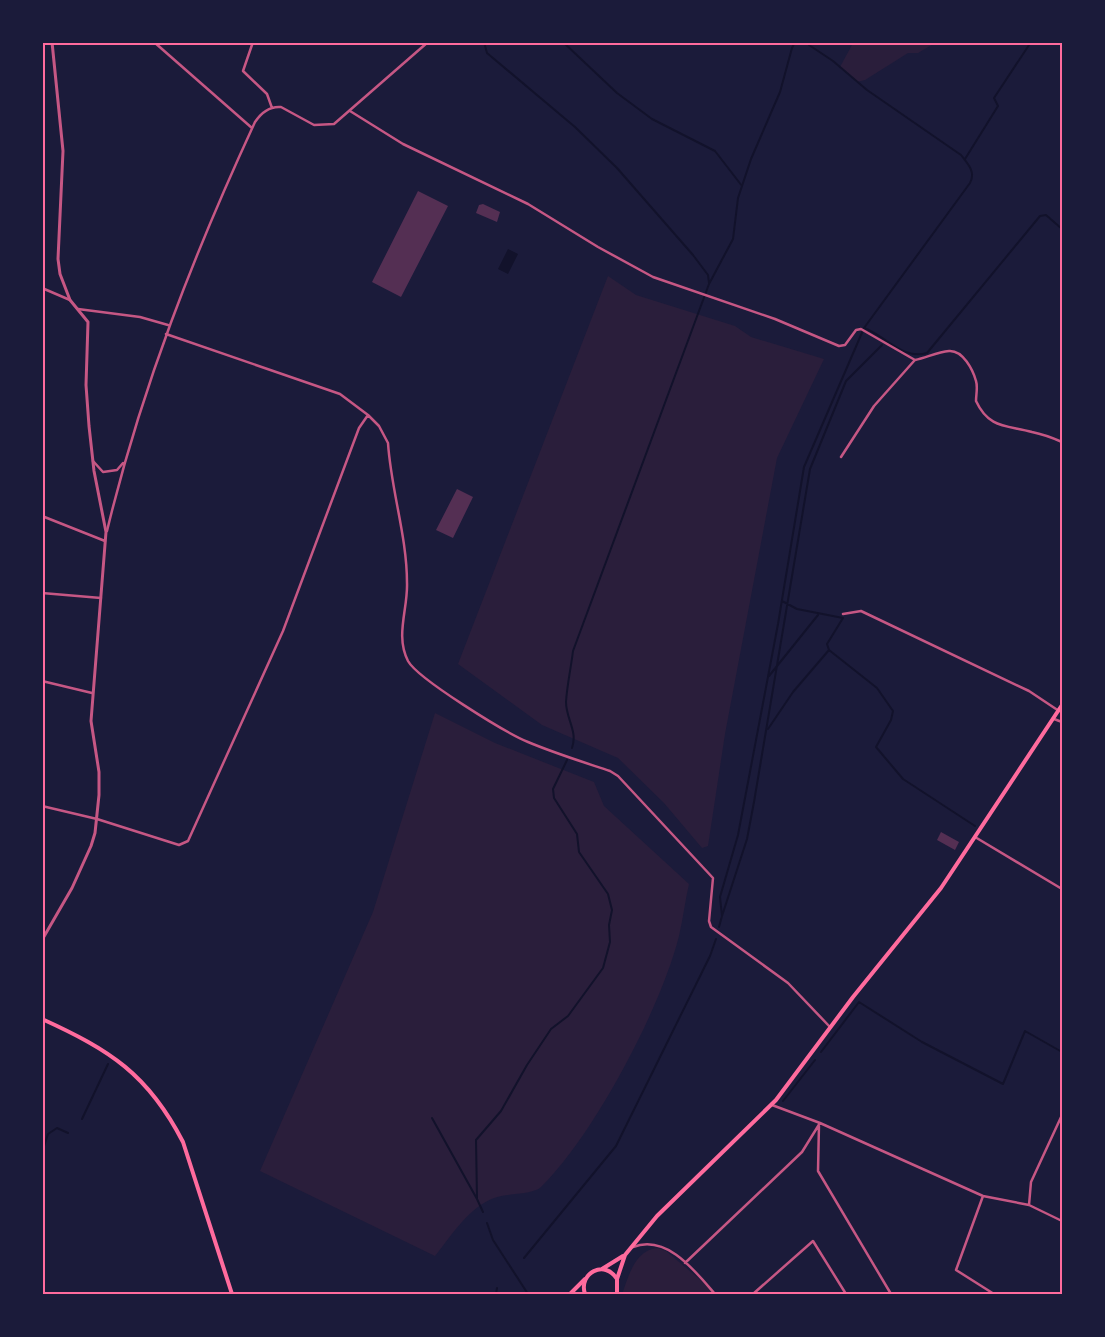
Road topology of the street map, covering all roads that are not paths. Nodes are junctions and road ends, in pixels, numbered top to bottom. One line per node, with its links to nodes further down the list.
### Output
1 (52, 42): 9 (street)
2 (154, 42): 7 (street)
3 (253, 42): 5 (street)
4 (428, 42): 6 (street)
5 (272, 108): 6 (street); 7 (street)
6 (350, 111): 13 (street)
7 (252, 128): 11 (street)
8 (42, 288): 9 (street)
9 (70, 300): 10 (street)
10 (78, 309): 11 (street); 18 (street)
11 (168, 325): 12 (street)
12 (166, 334): 14 (street); 17 (street)
13 (915, 360): 15 (street); 16 (street)
14 (368, 415): 32 (street); 37 (street)
15 (1062, 442)
16 (841, 457)
17 (125, 460): 18 (street); 20 (street)
18 (93, 461): 20 (street)
19 (42, 516): 21 (street)
20 (106, 532): 21 (street)
21 (106, 542): 23 (street)
22 (42, 593): 23 (street)
23 (102, 598): 26 (street)
24 (843, 614): 28 (street)
25 (42, 681): 26 (street)
26 (92, 693): 32 (street)
27 (1062, 705): 28 (main road)
28 (1059, 711): 29 (main road)
29 (1054, 719): 30 (street); 33 (main road)
30 (1062, 722)
31 (42, 806): 32 (street)
32 (97, 819): 35 (street)
33 (975, 837): 34 (street); 37 (main road)
34 (1062, 889)
35 (42, 940)
36 (43, 1020): 50 (main road)
37 (830, 1027): 38 (main road)
38 (772, 1105): 40 (street); 44 (main road)
39 (1062, 1115): 42 (street)
40 (820, 1123): 41 (street); 46 (street); 57 (street)
41 (983, 1196): 42 (street); 60 (street)
42 (1029, 1205): 43 (street)
43 (1062, 1220)
44 (629, 1249): 45 (main road); 46 (street)
45 (625, 1254): 47 (main road); 49 (main road)
46 (684, 1263): 54 (street)
47 (602, 1269): 48 (main road); 49 (main road)
48 (585, 1279): 51 (main road); 52 (main road)
49 (617, 1279): 53 (main road)
50 (232, 1294)
51 (570, 1294)
52 (586, 1294)
53 (617, 1294)
54 (715, 1294)
55 (753, 1294): 56 (street)
56 (846, 1294)
57 (890, 1294)
58 (921, 1294): 59 (street)
59 (926, 1294)
60 (994, 1294)

